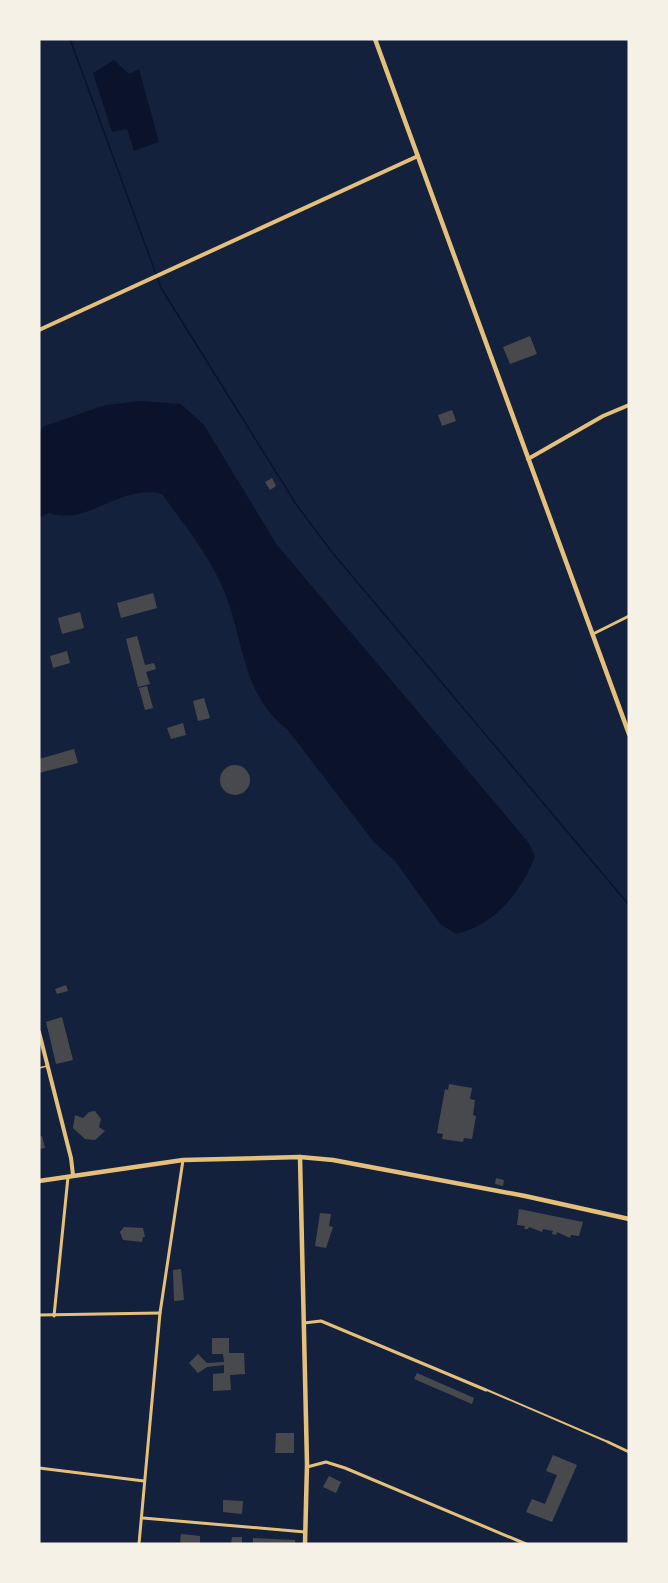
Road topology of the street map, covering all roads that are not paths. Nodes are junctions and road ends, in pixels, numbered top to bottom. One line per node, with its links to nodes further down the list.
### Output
1 (375, 39): 2 (main road)
2 (418, 156): 3 (street); 5 (main road)
3 (39, 330)
4 (629, 405): 5 (street)
5 (527, 459): 7 (main road)
6 (629, 616): 7 (street)
7 (592, 635): 8 (main road)
8 (629, 734)
9 (39, 1032): 10 (street)
10 (48, 1066): 11 (lane); 14 (street)
11 (39, 1068)
12 (300, 1157): 13 (main road); 16 (main road); 20 (main road)
13 (183, 1160): 14 (main road); 17 (street)
14 (70, 1175): 15 (main road); 19 (street)
15 (39, 1181)
16 (629, 1219)
17 (160, 1313): 19 (street); 26 (street)
18 (39, 1315): 19 (street)
19 (54, 1316)
20 (304, 1323): 21 (street); 24 (main road)
21 (486, 1390): 22 (street)
22 (608, 1442): 23 (street)
23 (629, 1452)
24 (307, 1467): 28 (main road); 31 (street)
25 (39, 1468): 26 (street)
26 (144, 1480): 27 (street)
27 (142, 1517): 28 (street); 29 (street)
28 (305, 1532): 30 (main road)
29 (139, 1544)
30 (305, 1544)
31 (526, 1544)

